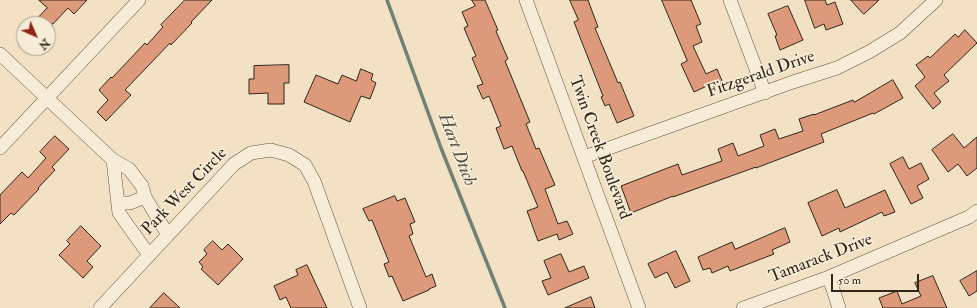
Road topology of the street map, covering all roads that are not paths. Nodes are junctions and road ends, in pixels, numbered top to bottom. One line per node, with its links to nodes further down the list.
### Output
1 (139, 0): 7 (street)
2 (526, 0): 9 (street, Twin Creek Boulevard)
3 (730, 0): 6 (street)
4 (936, 0): 6 (street, Fitzgerald Drive)
5 (0, 54): 7 (street)
6 (765, 93): 9 (street, Fitzgerald Drive)
7 (47, 98): 8 (street); 10 (street)
8 (0, 148)
9 (584, 157): 19 (street, Twin Creek Boulevard)
10 (113, 160): 11 (street); 12 (street)
11 (145, 197): 12 (street); 14 (street)
12 (118, 203): 15 (street)
13 (977, 211): 16 (street, Tamarack Drive)
14 (168, 235): 15 (street, Park West Circle); 18 (street, Park West Circle)
15 (149, 255): 17 (street, Park West Circle)
16 (829, 276): 20 (street, Tamarack Drive); 21 (street)
17 (100, 308)
18 (360, 308)
19 (639, 308)
20 (743, 308)
21 (839, 308)

